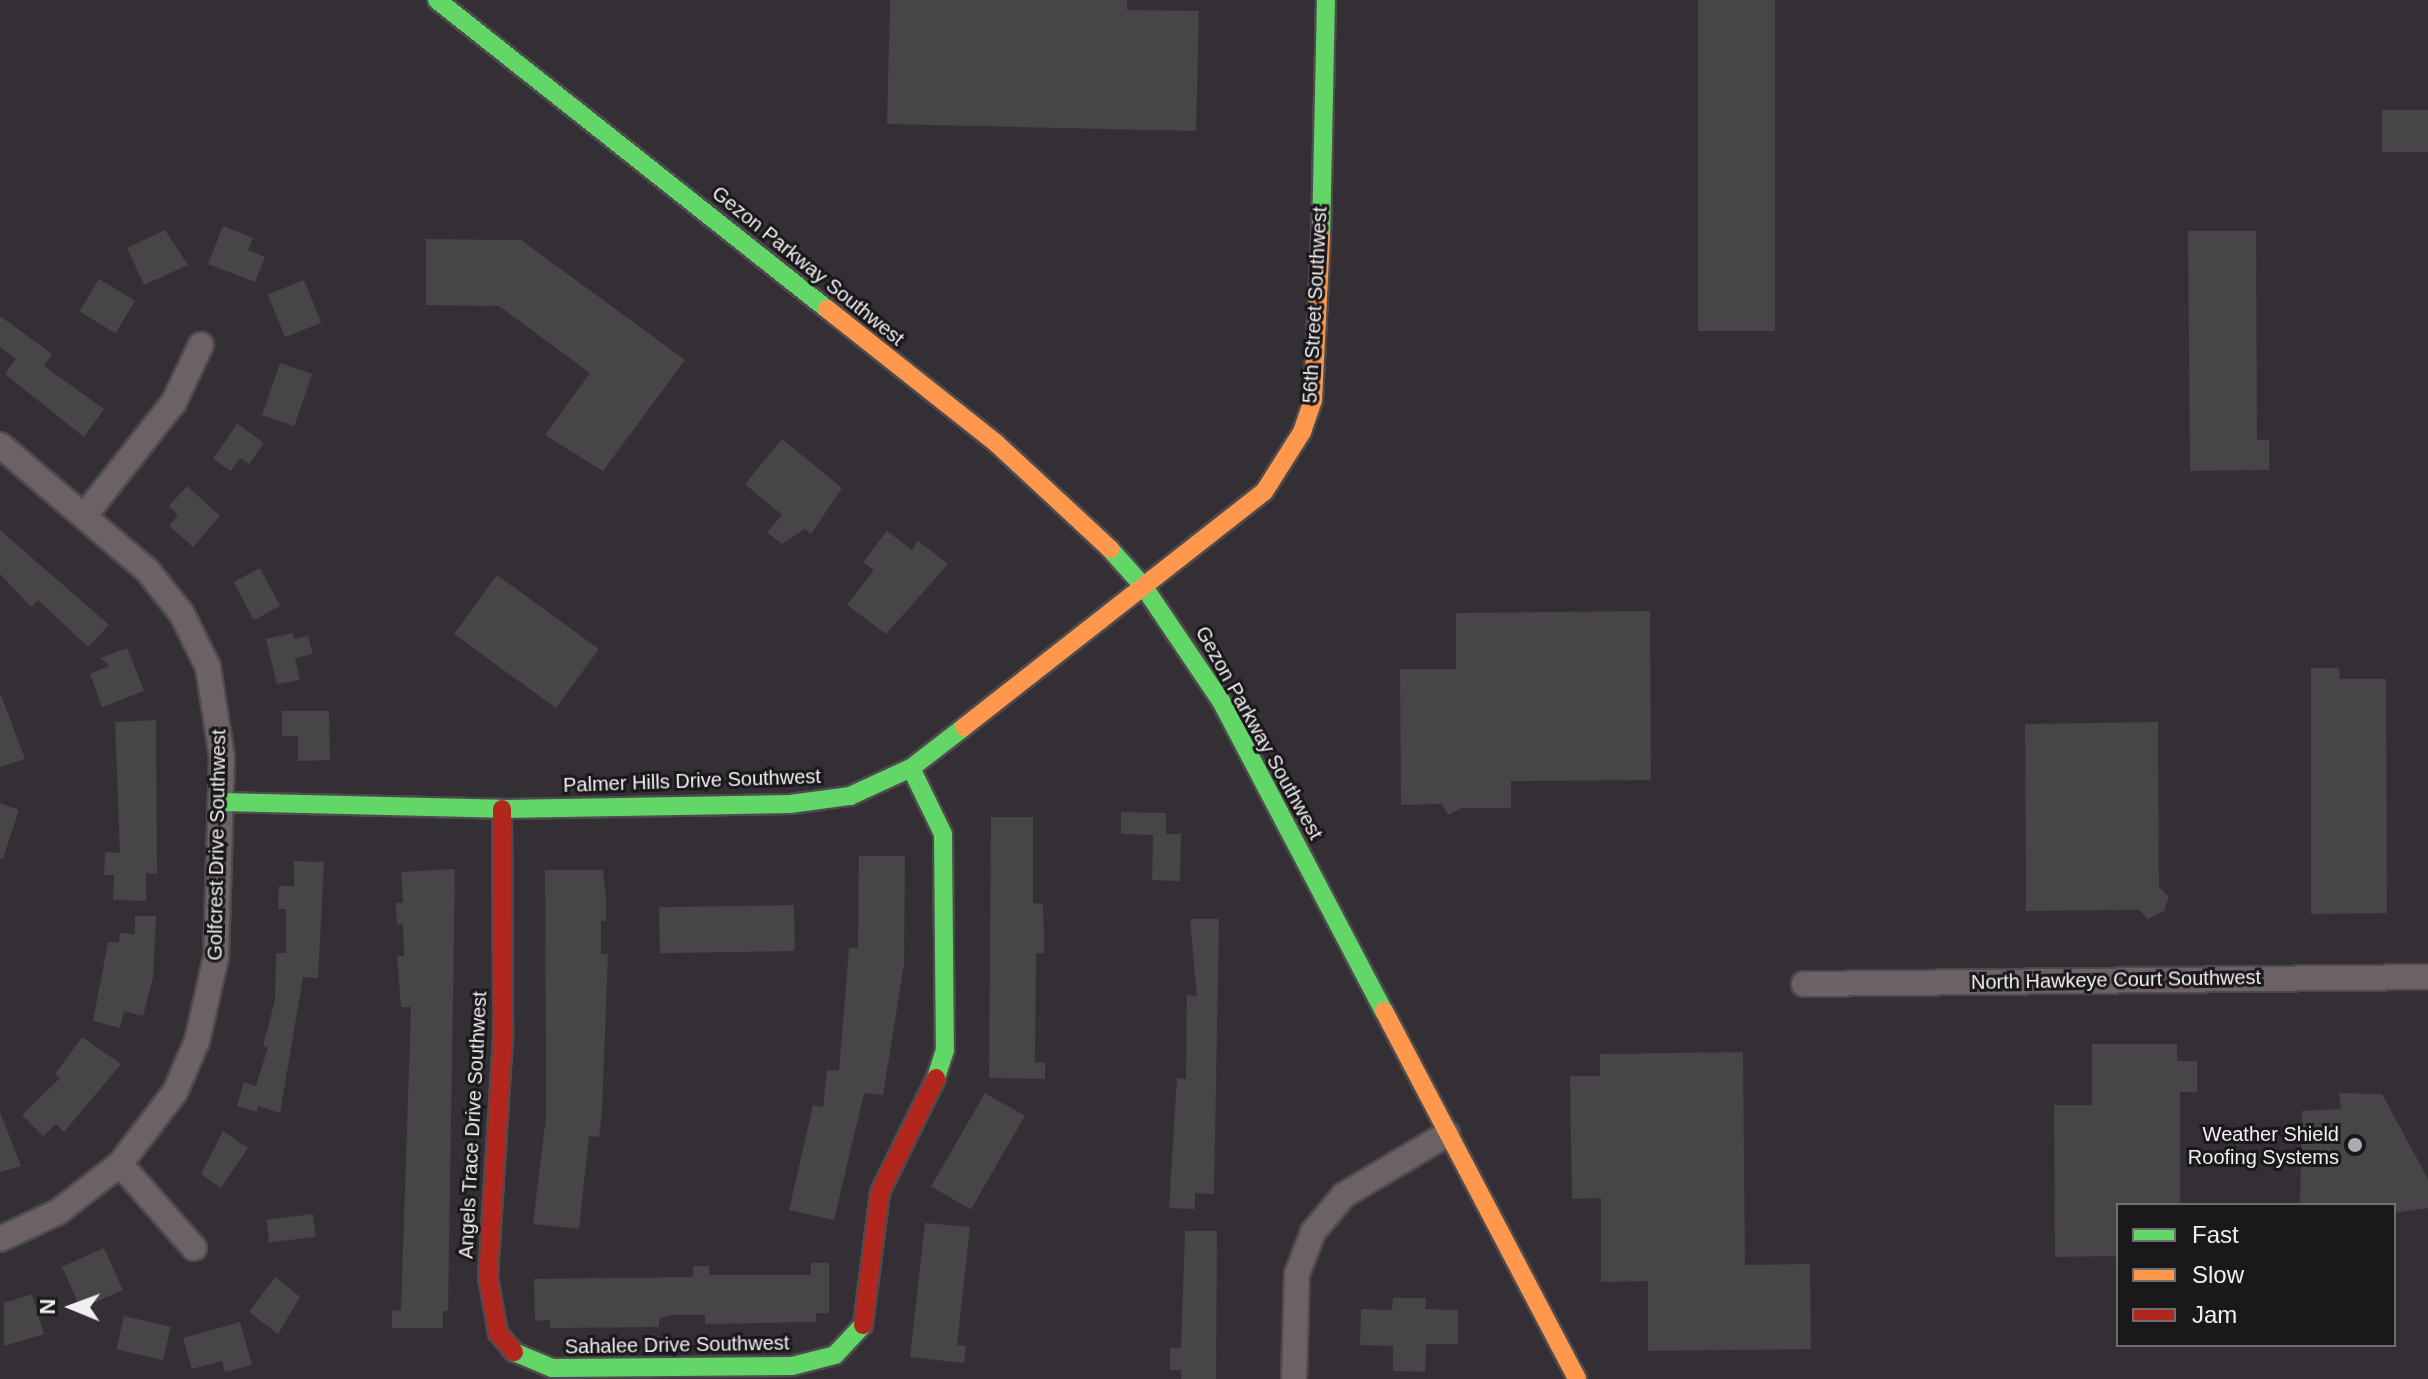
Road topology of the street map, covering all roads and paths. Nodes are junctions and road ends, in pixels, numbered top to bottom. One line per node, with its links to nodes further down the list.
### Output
1 (437, 0): 6 (street, Gezon Parkway Southwest)
2 (1326, 0): 6 (street, 56th Street Southwest)
3 (201, 345): 5 (street)
4 (0, 445): 5 (street, Golfcrest Drive Southwest)
5 (85, 515): 8 (street, Golfcrest Drive Southwest)
6 (1144, 587): 7 (street, Palmer Hills Drive Southwest); 12 (street, Gezon Parkway Southwest)
7 (911, 768): 9 (street, Palmer Hills Drive Southwest); 16 (street, Sahalee Drive Southwest)
8 (221, 802): 9 (street, Palmer Hills Drive Southwest); 13 (street, Golfcrest Drive Southwest)
9 (502, 809): 16 (street, Angels Trace Drive Southwest)
10 (2428, 977): 11 (street, North Hawkeye Court Southwest)
11 (1804, 984)
12 (1447, 1134): 17 (street); 18 (street, Gezon Parkway Southwest)
13 (120, 1164): 14 (street, Golfcrest Drive Southwest); 15 (street)
14 (0, 1239)
15 (194, 1248)
16 (504, 1345)
17 (1294, 1379)
18 (1577, 1379)

